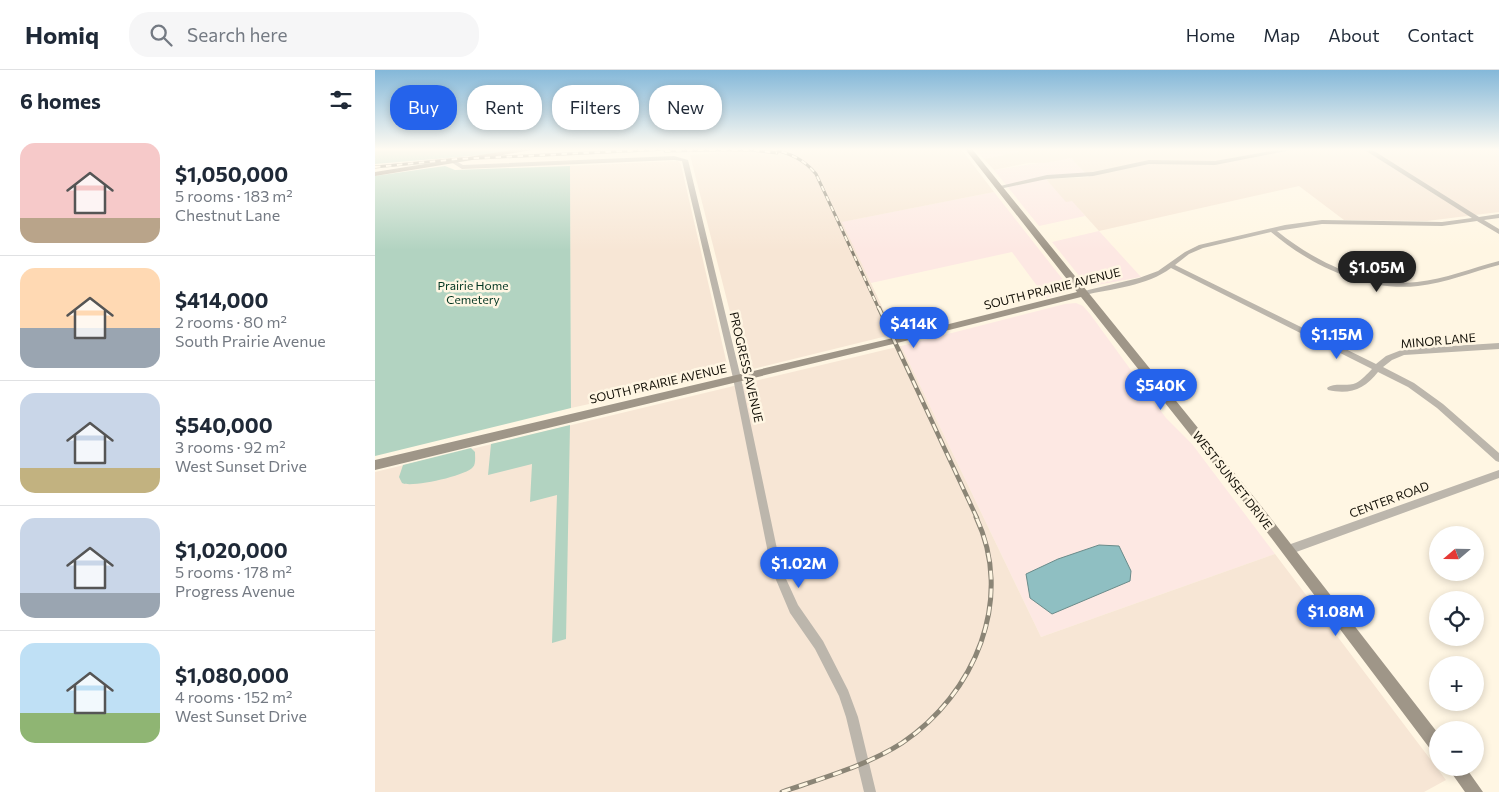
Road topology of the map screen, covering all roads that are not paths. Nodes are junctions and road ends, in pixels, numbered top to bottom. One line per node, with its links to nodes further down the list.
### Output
1 (690, 183): 15 (street, PROGRESS AVENUE)
2 (995, 183): 5 (street, WEST SUNSET DRIVE)
3 (1020, 183): 5 (street)
4 (1421, 183): 7 (street)
5 (999, 187): 12 (street, WEST SUNSET DRIVE)
6 (1499, 216): 7 (street, SOUTH PRAIRIE AVENUE)
7 (1479, 219): 8 (street, SOUTH PRAIRIE AVENUE); 9 (street)
8 (1272, 230): 10 (street); 11 (street, SOUTH PRAIRIE AVENUE)
9 (1499, 232)
10 (1499, 263)
11 (1172, 266): 12 (street, SOUTH PRAIRIE AVENUE); 14 (street)
12 (1084, 294): 15 (street, SOUTH PRAIRIE AVENUE); 20 (street, WEST SUNSET DRIVE)
13 (1499, 346): 14 (street, MINOR LANE)
14 (1378, 368): 16 (street, MINOR LANE); 17 (street)
15 (737, 378): 18 (street, SOUTH PRAIRIE AVENUE); 23 (street, PROGRESS AVENUE)
16 (1331, 388)
17 (1499, 458)
18 (375, 465)
19 (1499, 474): 20 (street, CENTER ROAD)
20 (1288, 550): 21 (street, WEST SUNSET DRIVE)
21 (1429, 734)
22 (1462, 776): 24 (street)
23 (870, 792)
24 (1475, 792)

